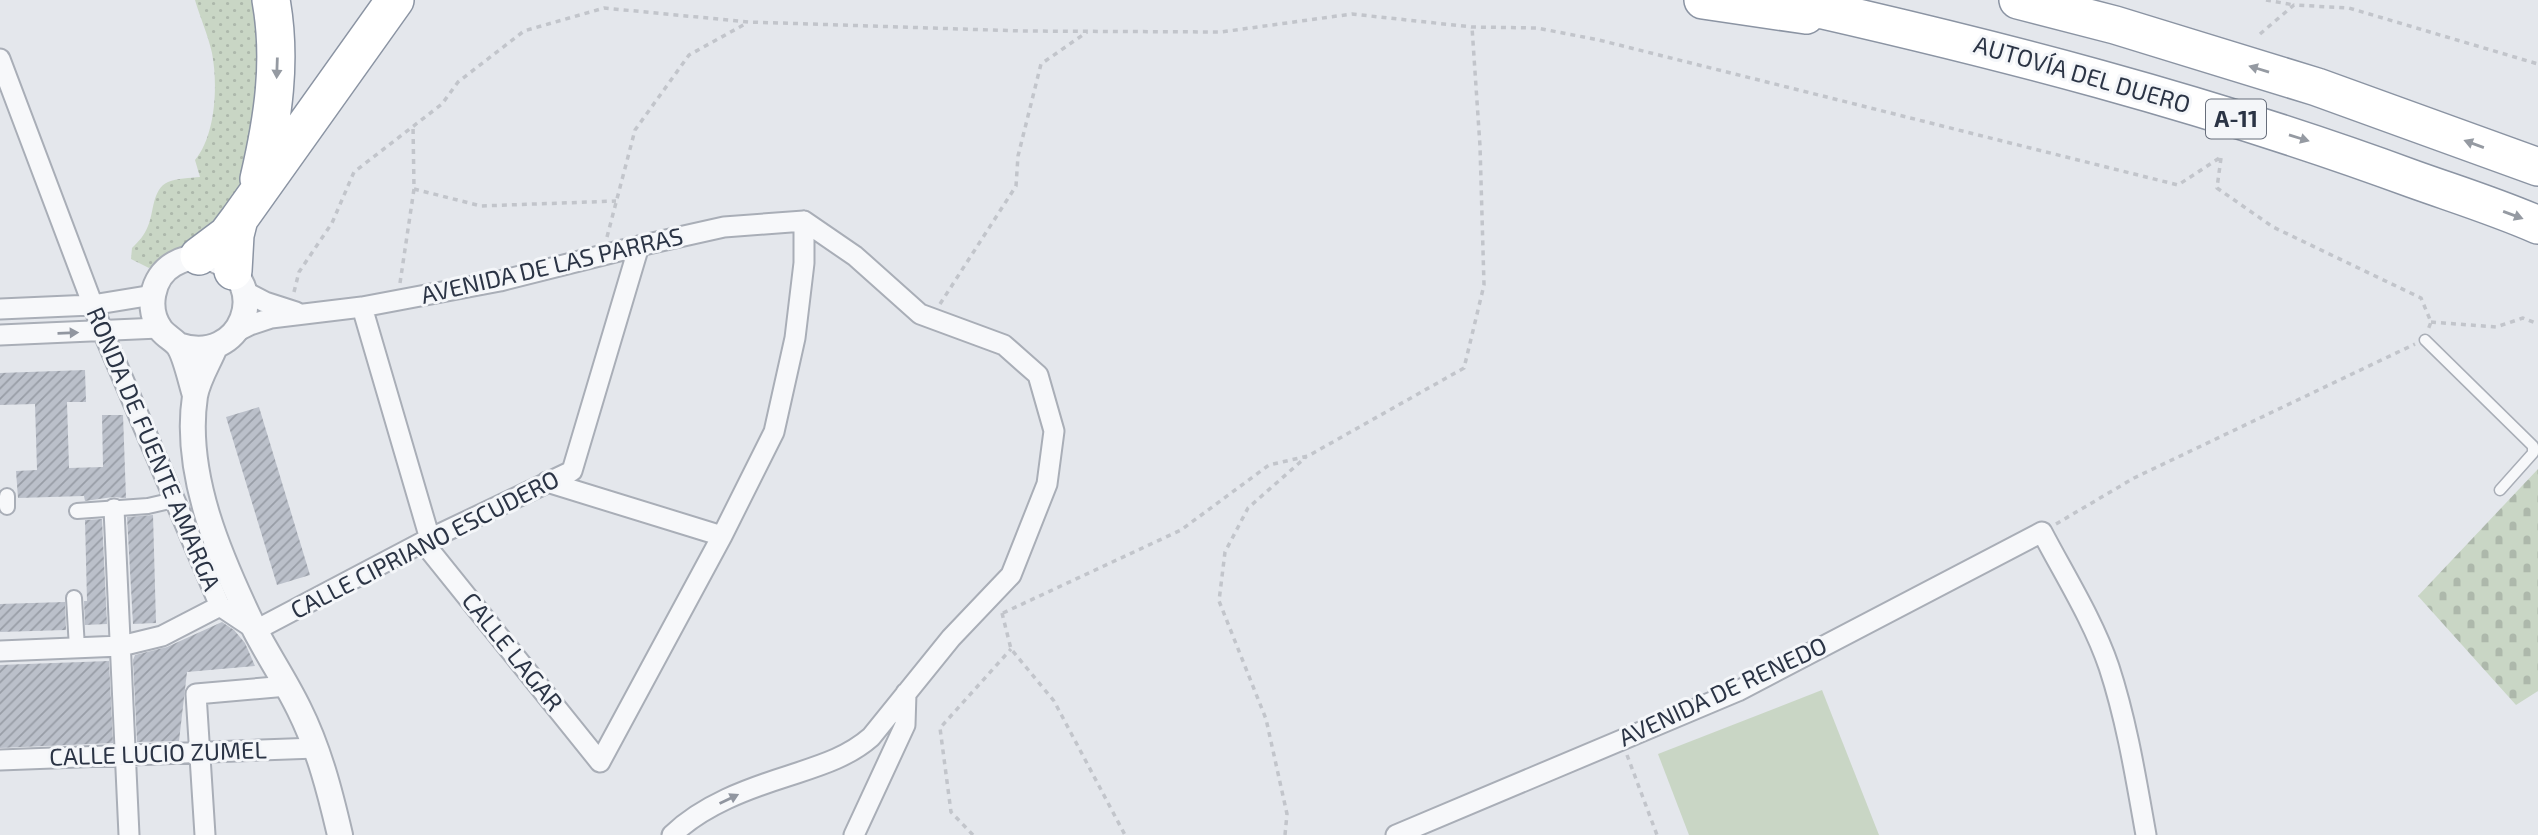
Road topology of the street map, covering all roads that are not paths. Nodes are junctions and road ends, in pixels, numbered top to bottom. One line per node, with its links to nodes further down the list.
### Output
1 (271, 0): 11 (highway, one-way to 11)
2 (395, 0): 7 (highway)
3 (411, 0): 7 (highway)
4 (1703, 0): 8 (highway)
5 (1779, 0): 8 (highway, AUTOVÍA DEL DUERO / A-11)
6 (2018, 0): 10 (highway, A-11, one-way to 6)
7 (374, 30): 11 (highway)
8 (1927, 33): 13 (highway, AUTOVÍA DEL DUERO / A-11, one-way to 13)
9 (0, 59): 18 (street, RONDA DE FUENTE AMARGA)
10 (2538, 167)
11 (248, 206): 15 (highway); 16 (highway)
12 (804, 221): 14 (street, AVENIDA DE LAS PARRAS); 34 (street); 43 (street)
13 (2538, 225)
14 (639, 246): 19 (street, AVENIDA DE LAS PARRAS); 29 (street, CALLE CIPRIANO ESCUDERO)
15 (199, 256): 16 (street); 17 (street)
16 (238, 281): 21 (street, AVENIDA DE LAS PARRAS); 25 (street, RONDA DE FUENTE AMARGA)
17 (153, 295): 18 (street); 22 (street)
18 (92, 305): 20 (street); 23 (street, RONDA DE FUENTE AMARGA)
19 (362, 307): 21 (street, AVENIDA DE LAS PARRAS); 35 (street)
20 (0, 309)
21 (295, 312): 25 (street, AVENIDA DE LAS PARRAS)
22 (159, 328): 23 (street); 27 (street, RONDA DE FUENTE AMARGA)
23 (103, 332): 24 (street, one-way to 23); 31 (street, RONDA DE FUENTE AMARGA)
24 (0, 335)
25 (225, 340): 27 (street); 28 (street, RONDA DE FUENTE AMARGA)
26 (2425, 340): 30 (lane)
27 (178, 345): 28 (street, RONDA DE FUENTE AMARGA)
28 (195, 395): 38 (street, RONDA DE FUENTE AMARGA)
29 (547, 482): 34 (street); 35 (street, CALLE CIPRIANO ESCUDERO)
30 (2500, 490)
31 (174, 500): 32 (street); 37 (street, RONDA DE FUENTE AMARGA)
32 (114, 509): 33 (street); 39 (street)
33 (77, 511)
34 (722, 536): 35 (street, CALLE LAGAR)
35 (427, 540): 38 (street, CALLE CIPRIANO ESCUDERO)
36 (74, 598): 40 (street)
37 (220, 606): 38 (street, RONDA DE FUENTE AMARGA); 39 (street)
38 (256, 631): 42 (street)
39 (121, 646): 40 (street); 46 (street)
40 (77, 648): 41 (street)
41 (0, 651)
42 (287, 686): 44 (street); 45 (street)
43 (906, 693): 52 (street, one-way to 43); 53 (street)
44 (316, 748): 45 (street, CALLE LUCIO ZUMEL); 51 (street)
45 (198, 753): 46 (street, CALLE LUCIO ZUMEL); 50 (street)
46 (126, 756): 47 (street, CALLE LUCIO ZUMEL); 49 (street)
47 (0, 760)
48 (1401, 833): 54 (street, AVENIDA DE RENEDO)
49 (129, 835)
50 (205, 835)
51 (340, 835)
52 (672, 835)
53 (854, 835)
54 (2146, 835)

